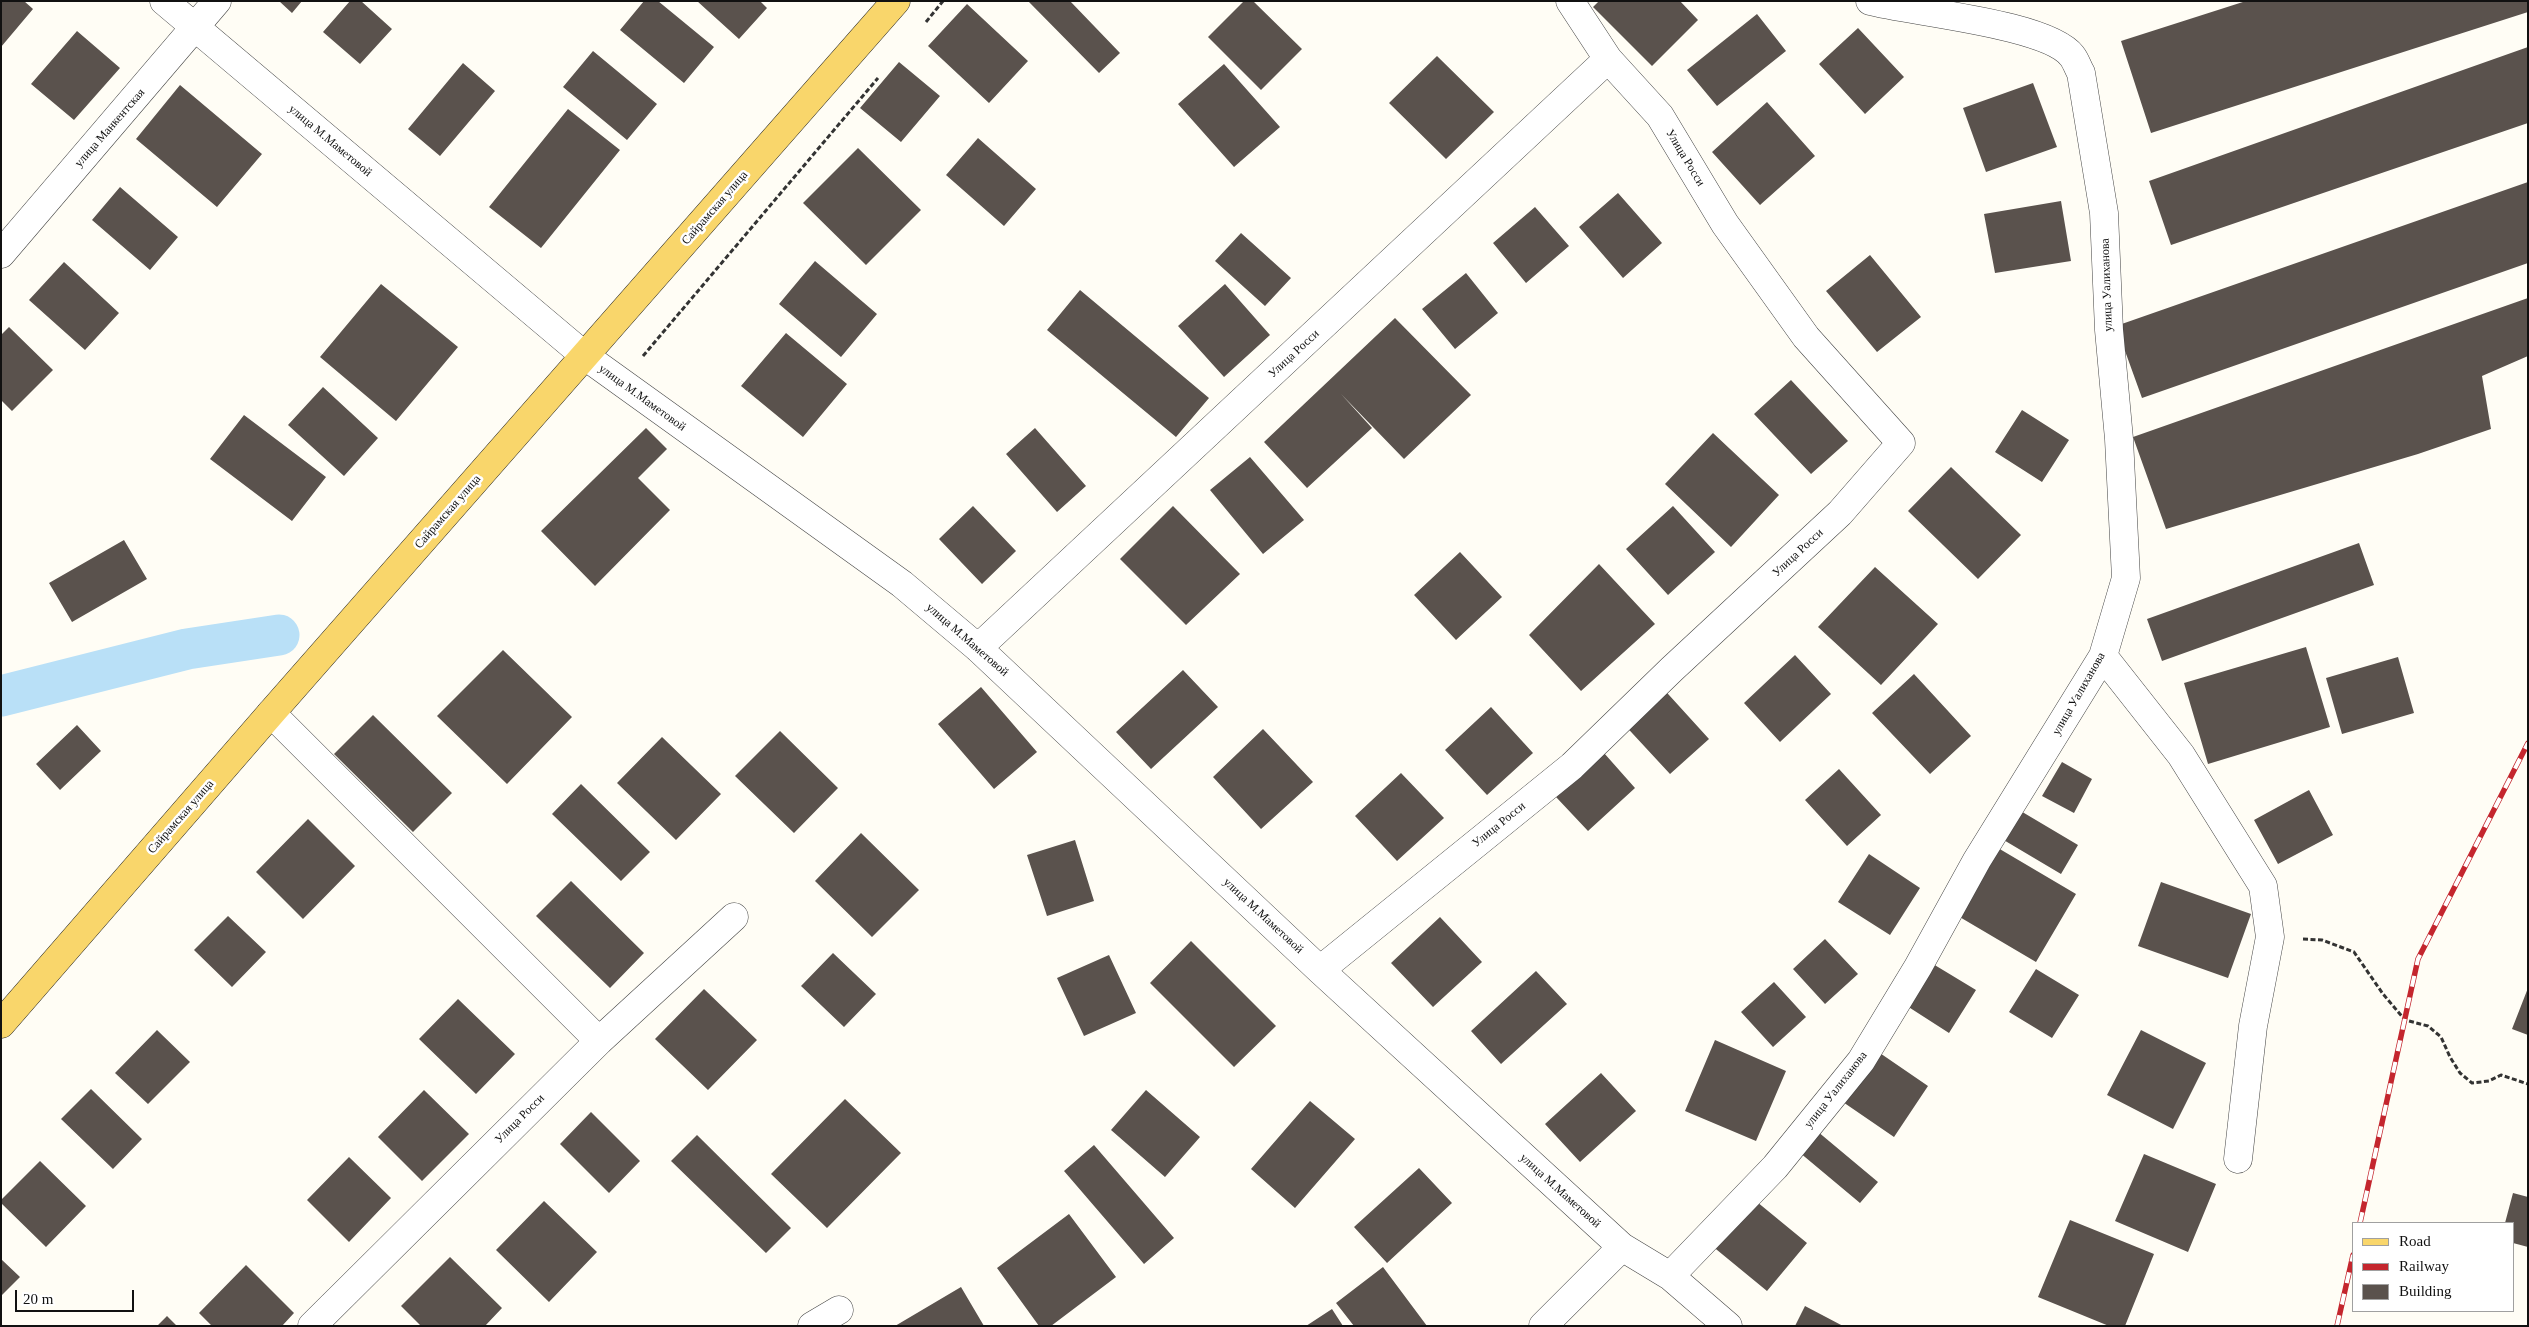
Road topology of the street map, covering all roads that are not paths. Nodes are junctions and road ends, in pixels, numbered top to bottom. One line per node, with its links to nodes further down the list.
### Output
1 (164, 1): 6 (street, улица М.Маметовой)
2 (217, 1): 6 (street, улица Манкентская)
3 (896, 1): 9 (main road, Сайрамская улица)
4 (1570, 1): 7 (street, Улица Росси)
5 (1870, 1): 11 (street, улица Уалиханова)
6 (196, 28): 8 (street, улица Манкентская); 9 (street, улица М.Маметовой)
7 (1608, 59): 10 (street, Улица Росси); 14 (street, Улица Росси)
8 (1, 254)
9 (585, 356): 10 (street, улица М.Маметовой); 12 (main road, Сайрамская улица)
10 (978, 648): 14 (street, улица М.Маметовой)
11 (2103, 656): 17 (street); 19 (street, улица Уалиханова)
12 (271, 713): 15 (main road, Сайрамская улица); 16 (street)
13 (734, 917): 16 (street, Улица Росси)
14 (1320, 970): 18 (street, улица М.Маметовой)
15 (1, 1024)
16 (599, 1041): 21 (street, Улица Росси)
17 (2238, 1159)
18 (1622, 1247): 19 (street, улица М.Маметовой); 23 (street)
19 (1670, 1276): 24 (street, улица М.Маметовой)
20 (839, 1310): 22 (street)
21 (312, 1326)
22 (812, 1326)
23 (1543, 1326)
24 (1728, 1326)

